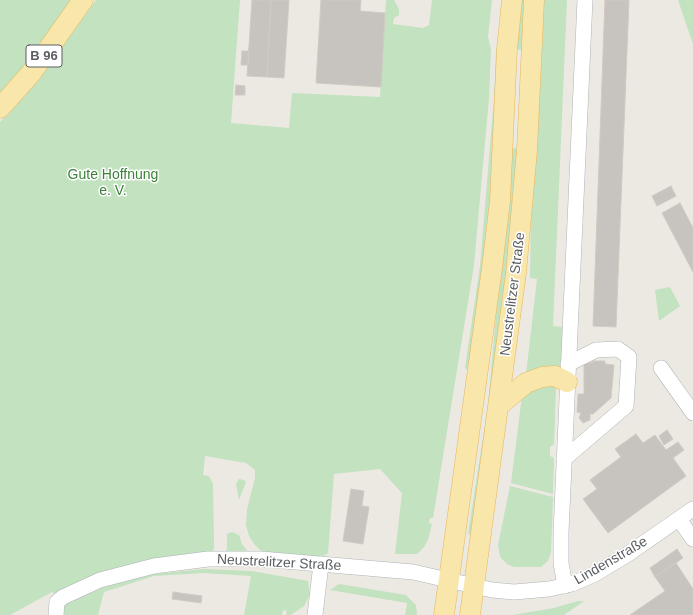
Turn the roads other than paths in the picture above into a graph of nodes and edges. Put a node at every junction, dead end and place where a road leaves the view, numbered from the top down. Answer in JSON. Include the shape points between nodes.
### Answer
{"nodes":[{"id":1,"x":83,"y":0,"type":"edge"},
{"id":2,"x":512,"y":0,"type":"edge"},
{"id":3,"x":534,"y":0,"type":"edge"},
{"id":4,"x":585,"y":0,"type":"edge"},
{"id":5,"x":0,"y":108,"type":"edge"},
{"id":6,"x":661,"y":368,"type":"dead end"},
{"id":7,"x":567,"y":373,"type":"junction"},
{"id":8,"x":498,"y":406,"type":"junction"},
{"id":9,"x":693,"y":413,"type":"edge"},
{"id":10,"x":564,"y":459,"type":"junction"},
{"id":11,"x":693,"y":509,"type":"edge"},
{"id":12,"x":679,"y":519,"type":"junction"},
{"id":13,"x":693,"y":539,"type":"edge"},
{"id":14,"x":321,"y":564,"type":"junction"},
{"id":15,"x":448,"y":580,"type":"junction"},
{"id":16,"x":473,"y":586,"type":"junction"},
{"id":17,"x":565,"y":586,"type":"junction"},
{"id":18,"x":312,"y":613,"type":"edge"},
{"id":19,"x":56,"y":615,"type":"edge"},
{"id":20,"x":444,"y":615,"type":"edge"},
{"id":21,"x":470,"y":615,"type":"edge"}],
"edges":[{"from":1,"to":5,"type":"main road","number":"B 96","via":[[32,72]]},
{"from":2,"to":15,"type":"main road","name":"Neustrelitzer Straße","via":[[498,216]]},
{"from":3,"to":8,"type":"main road","name":"Neustrelitzer Straße","via":[[524,203]]},
{"from":4,"to":7,"type":"street"},
{"from":6,"to":9,"type":"street"},
{"from":7,"to":8,"type":"main road","via":[[542,377],[526,383]]},
{"from":7,"to":10,"type":"street"},
{"from":7,"to":10,"type":"street","via":[[596,350],[618,349],[629,357],[626,406]]},
{"from":8,"to":16,"type":"main road","name":"Neustrelitzer Straße"},
{"from":10,"to":17,"type":"street","via":[[560,563]]},
{"from":11,"to":12,"type":"street","name":"Lindenstraße"},
{"from":12,"to":13,"type":"street"},
{"from":12,"to":17,"type":"street","name":"Lindenstraße","via":[[595,574]]},
{"from":14,"to":15,"type":"street","name":"Neustrelitzer Straße","via":[[413,572]]},
{"from":14,"to":18,"type":"street"},
{"from":14,"to":19,"type":"street","name":"Neustrelitzer Straße","via":[[230,558],[154,566],[100,580],[63,597],[57,602]]},
{"from":15,"to":16,"type":"street","name":"Neustrelitzer Straße"},
{"from":15,"to":20,"type":"main road","name":"Neustrelitzer Straße"},
{"from":16,"to":17,"type":"street","name":"Lindenstraße","via":[[514,592],[549,590]]},
{"from":16,"to":21,"type":"main road","name":"Neustrelitzer Straße"}]}
